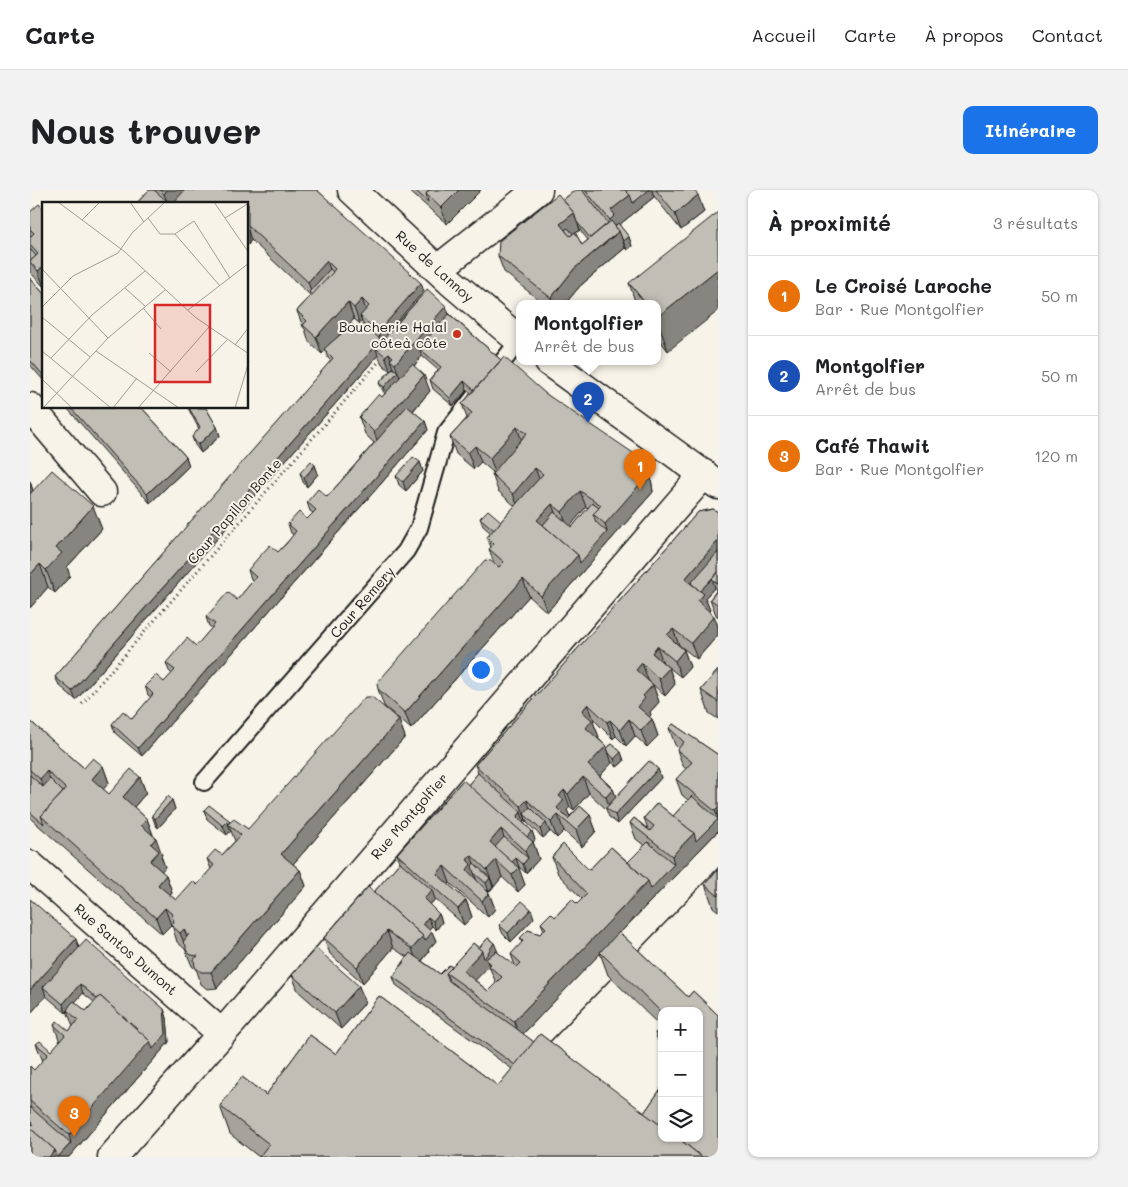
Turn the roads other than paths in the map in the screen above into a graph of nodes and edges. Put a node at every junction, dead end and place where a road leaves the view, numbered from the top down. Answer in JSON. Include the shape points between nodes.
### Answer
{"nodes":[{"id":1,"x":352,"y":190,"type":"edge"},
{"id":2,"x":538,"y":190,"type":"edge"},
{"id":3,"x":438,"y":269,"type":"junction"},
{"id":4,"x":516,"y":338,"type":"edge"},
{"id":5,"x":516,"y":345,"type":"edge"},
{"id":6,"x":500,"y":365,"type":"edge"},
{"id":7,"x":553,"y":365,"type":"edge"},
{"id":8,"x":475,"y":396,"type":"edge"},
{"id":9,"x":30,"y":407,"type":"edge"},
{"id":10,"x":711,"y":479,"type":"edge"},
{"id":11,"x":102,"y":492,"type":"dead end"},
{"id":12,"x":204,"y":782,"type":"dead end"},
{"id":13,"x":718,"y":847,"type":"edge"},
{"id":14,"x":30,"y":865,"type":"edge"},
{"id":15,"x":221,"y":1033,"type":"junction"},
{"id":16,"x":536,"y":1035,"type":"edge"},
{"id":17,"x":112,"y":1157,"type":"edge"}],
"edges":[{"from":1,"to":3,"type":"street","name":"Rue de Lannoy"},
{"from":2,"to":3,"type":"street"},
{"from":3,"to":4,"type":"street","name":"Rue de Lannoy"},
{"from":5,"to":6,"type":"lane"},
{"from":7,"to":10,"type":"street"},
{"from":8,"to":12,"type":"lane","name":"Cour Remery","via":[[446,433],[420,528],[406,551]]},
{"from":9,"to":11,"type":"street"},
{"from":10,"to":15,"type":"street","name":"Rue Montgolfier"},
{"from":13,"to":16,"type":"street"},
{"from":14,"to":15,"type":"street","name":"Rue Santos Dumont"},
{"from":15,"to":17,"type":"street","name":"Rue Montgolfier"}]}
